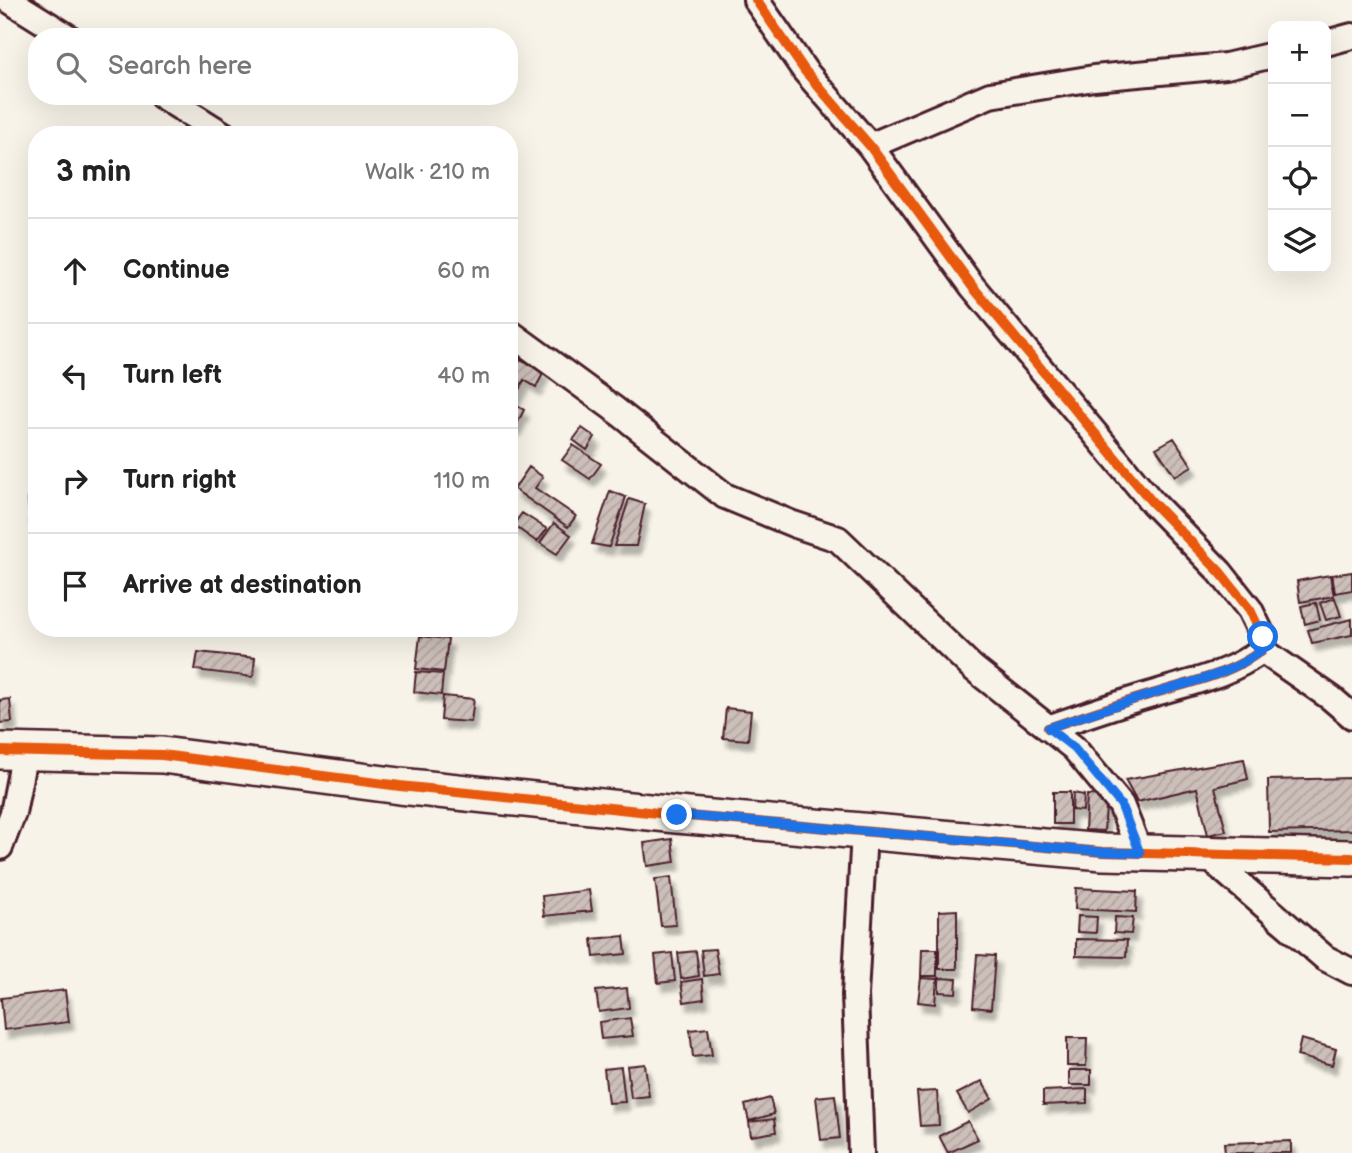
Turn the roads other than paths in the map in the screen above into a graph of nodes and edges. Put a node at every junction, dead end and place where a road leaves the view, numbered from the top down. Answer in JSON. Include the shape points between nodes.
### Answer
{"nodes":[{"id":1,"x":9,"y":0,"type":"edge"},
{"id":2,"x":756,"y":0,"type":"edge"},
{"id":3,"x":54,"y":28,"type":"edge"},
{"id":4,"x":1352,"y":36,"type":"edge"},
{"id":5,"x":1331,"y":42,"type":"edge"},
{"id":6,"x":1268,"y":56,"type":"edge"},
{"id":7,"x":176,"y":105,"type":"edge"},
{"id":8,"x":210,"y":126,"type":"edge"},
{"id":9,"x":870,"y":146,"type":"junction"},
{"id":10,"x":518,"y":339,"type":"edge"},
{"id":11,"x":1262,"y":650,"type":"junction"},
{"id":12,"x":1352,"y":716,"type":"edge"},
{"id":13,"x":1048,"y":728,"type":"junction"},
{"id":14,"x":12,"y":751,"type":"edge"},
{"id":15,"x":864,"y":832,"type":"junction"},
{"id":16,"x":0,"y":847,"type":"edge"},
{"id":17,"x":1140,"y":853,"type":"junction"},
{"id":18,"x":1206,"y":855,"type":"junction"},
{"id":19,"x":1352,"y":858,"type":"edge"},
{"id":20,"x":1352,"y":972,"type":"edge"},
{"id":21,"x":862,"y":1153,"type":"edge"}],
"edges":[{"from":1,"to":3,"type":"street"},
{"from":2,"to":9,"type":"street","via":[[805,71]]},
{"from":4,"to":5,"type":"street"},
{"from":6,"to":9,"type":"street","via":[[1226,66],[1094,78],[990,95]]},
{"from":7,"to":8,"type":"street"},
{"from":9,"to":11,"type":"street","via":[[972,286],[1152,502],[1250,610],[1263,637]]},
{"from":10,"to":13,"type":"street","via":[[725,496],[838,539],[973,668]]},
{"from":11,"to":12,"type":"street"},
{"from":11,"to":13,"type":"street","via":[[1213,676]]},
{"from":13,"to":17,"type":"street","via":[[1074,748],[1121,805]]},
{"from":14,"to":15,"type":"street","via":[[162,754],[414,787]]},
{"from":14,"to":16,"type":"street","via":[[13,813]]},
{"from":15,"to":17,"type":"street"},
{"from":15,"to":21,"type":"street","via":[[855,995]]},
{"from":17,"to":18,"type":"street"},
{"from":18,"to":19,"type":"street"},
{"from":18,"to":20,"type":"street","via":[[1325,958]]}]}
